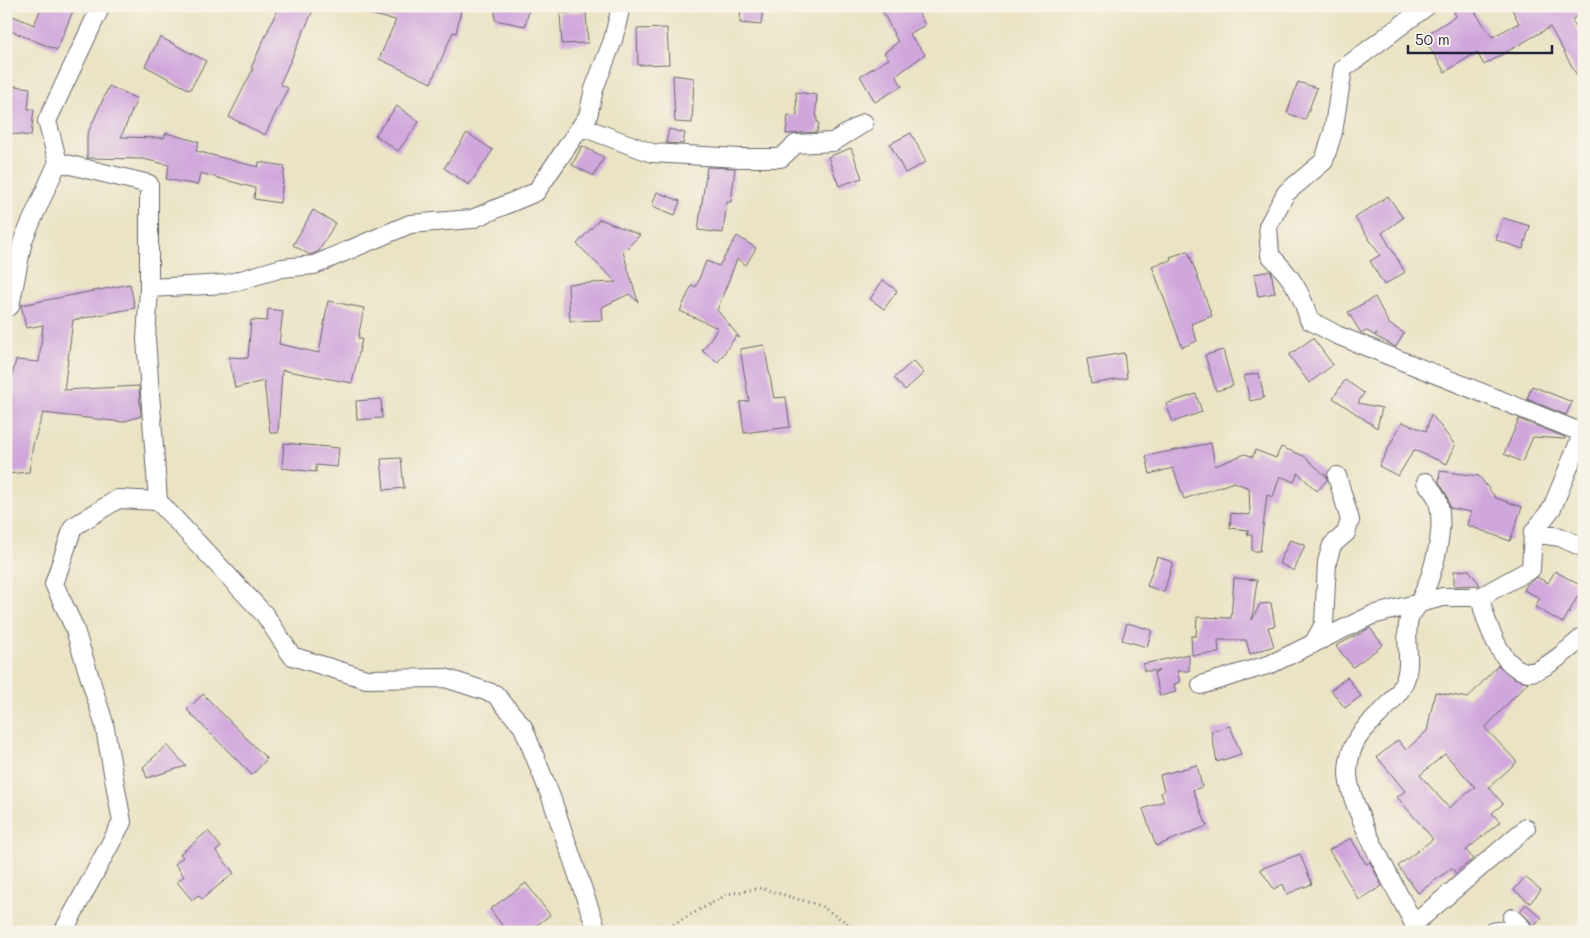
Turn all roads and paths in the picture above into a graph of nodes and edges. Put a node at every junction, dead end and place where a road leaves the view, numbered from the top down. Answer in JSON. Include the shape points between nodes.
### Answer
{"nodes":[{"id":1,"x":101,"y":6,"type":"edge"},
{"id":2,"x":621,"y":6,"type":"edge"},
{"id":3,"x":1427,"y":6,"type":"edge"},
{"id":4,"x":864,"y":123,"type":"dead end"},
{"id":5,"x":582,"y":127,"type":"junction"},
{"id":6,"x":58,"y":162,"type":"junction"},
{"id":7,"x":150,"y":288,"type":"junction"},
{"id":8,"x":10,"y":306,"type":"dead end"},
{"id":9,"x":1583,"y":432,"type":"edge"},
{"id":10,"x":1338,"y":476,"type":"dead end"},
{"id":11,"x":1426,"y":482,"type":"dead end"},
{"id":12,"x":158,"y":501,"type":"junction"},
{"id":13,"x":1533,"y":533,"type":"junction"},
{"id":14,"x":1584,"y":548,"type":"edge"},
{"id":15,"x":1480,"y":597,"type":"junction"},
{"id":16,"x":1419,"y":603,"type":"junction"},
{"id":17,"x":1584,"y":636,"type":"edge"},
{"id":18,"x":1313,"y":644,"type":"junction"},
{"id":19,"x":1201,"y":685,"type":"dead end"},
{"id":20,"x":1526,"y":828,"type":"dead end"},
{"id":21,"x":1512,"y":918,"type":"dead end"},
{"id":22,"x":1415,"y":928,"type":"edge"},
{"id":23,"x":597,"y":929,"type":"edge"},
{"id":24,"x":63,"y":932,"type":"edge"},
{"id":25,"x":660,"y":932,"type":"edge"},
{"id":26,"x":861,"y":932,"type":"edge"},
{"id":27,"x":1492,"y":932,"type":"edge"}],
"edges":[{"from":1,"to":6,"type":"street","via":[[47,121]]},
{"from":2,"to":5,"type":"street","via":[[613,40]]},
{"from":3,"to":9,"type":"street","via":[[1343,69],[1333,132],[1324,161],[1286,193],[1268,226],[1270,255],[1292,278],[1309,320],[1337,335]]},
{"from":4,"to":5,"type":"street","via":[[833,142],[796,144],[781,158],[652,153]]},
{"from":5,"to":7,"type":"street","via":[[536,192],[472,219],[410,224],[314,265],[282,268],[227,284]]},
{"from":6,"to":7,"type":"street","via":[[149,184]]},
{"from":6,"to":8,"type":"street","via":[[23,240]]},
{"from":7,"to":12,"type":"street","via":[[146,339]]},
{"from":9,"to":13,"type":"street","via":[[1552,508]]},
{"from":10,"to":18,"type":"street","via":[[1350,520],[1346,533],[1332,545],[1327,562],[1324,624]]},
{"from":11,"to":16,"type":"street","via":[[1437,499],[1442,525]]},
{"from":12,"to":23,"type":"street","via":[[265,615],[292,656],[366,679],[445,678],[495,694],[523,727]]},
{"from":12,"to":24,"type":"street","via":[[118,499],[73,527],[54,584],[74,627],[104,723],[122,822]]},
{"from":13,"to":14,"type":"street","via":[[1560,537]]},
{"from":13,"to":15,"type":"street","via":[[1531,568]]},
{"from":15,"to":16,"type":"street","via":[[1443,597]]},
{"from":15,"to":17,"type":"street","via":[[1495,643],[1512,664],[1529,672],[1539,670]]},
{"from":16,"to":18,"type":"street","via":[[1372,615]]},
{"from":16,"to":22,"type":"street","via":[[1409,618],[1407,676],[1386,707],[1364,728],[1354,746],[1348,775],[1351,793]]},
{"from":18,"to":19,"type":"street","via":[[1272,664]]},
{"from":20,"to":22,"type":"street"},
{"from":21,"to":27,"type":"street","via":[[1522,928]]},
{"from":25,"to":26,"type":"path","via":[[728,894],[761,888],[821,906]]}]}
